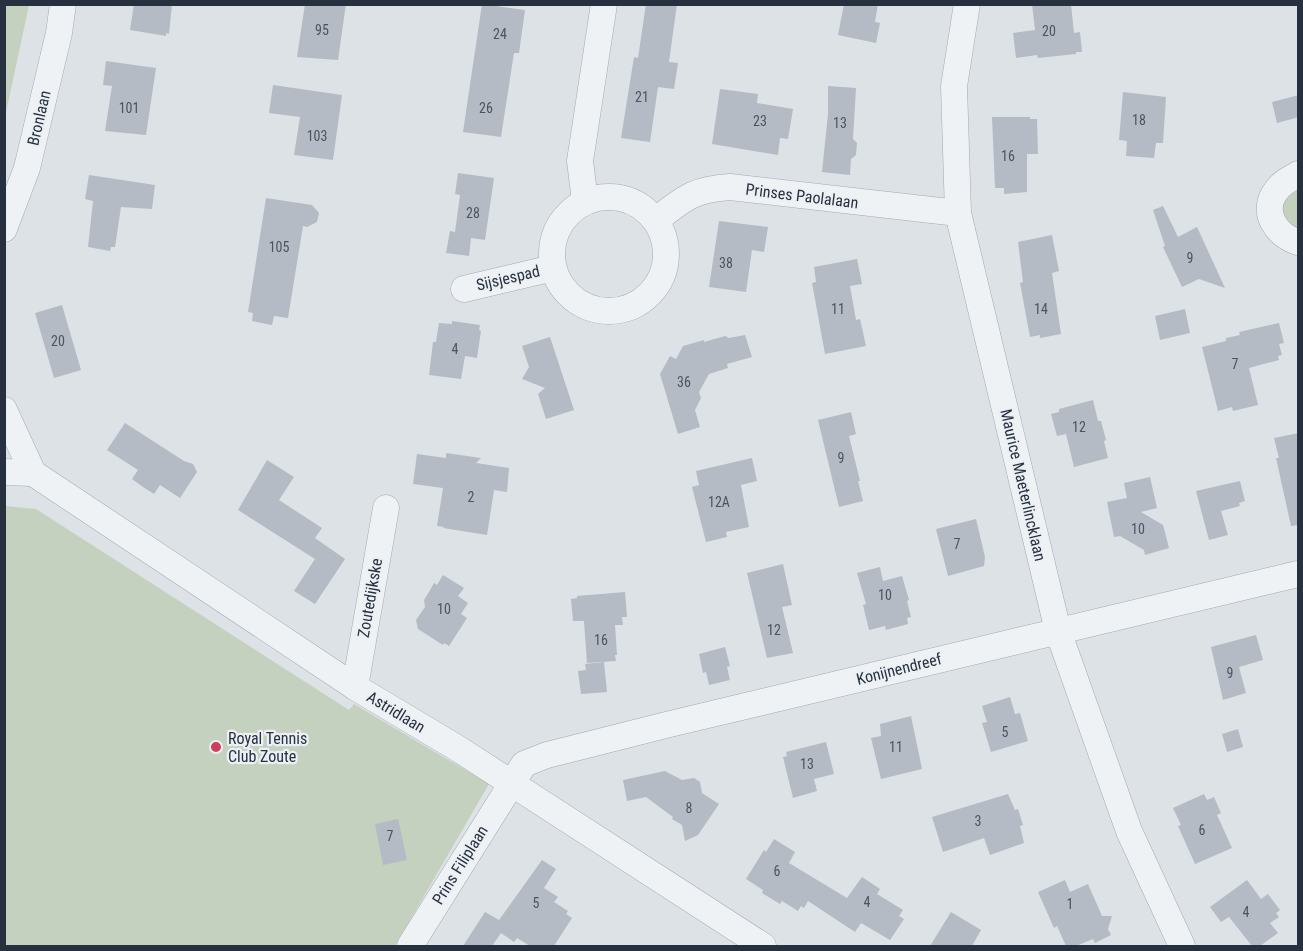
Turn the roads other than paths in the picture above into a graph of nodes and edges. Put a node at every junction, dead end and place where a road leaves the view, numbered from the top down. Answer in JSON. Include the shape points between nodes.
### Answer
{"nodes":[{"id":1,"x":63,"y":4,"type":"edge"},
{"id":2,"x":604,"y":4,"type":"edge"},
{"id":3,"x":967,"y":4,"type":"edge"},
{"id":4,"x":1299,"y":174,"type":"edge"},
{"id":5,"x":585,"y":201,"type":"junction"},
{"id":6,"x":958,"y":213,"type":"junction"},
{"id":7,"x":656,"y":220,"type":"junction"},
{"id":8,"x":4,"y":229,"type":"edge"},
{"id":9,"x":1299,"y":242,"type":"edge"},
{"id":10,"x":553,"y":268,"type":"junction"},
{"id":11,"x":464,"y":289,"type":"dead end"},
{"id":12,"x":4,"y":410,"type":"edge"},
{"id":13,"x":4,"y":472,"type":"edge"},
{"id":14,"x":33,"y":473,"type":"junction"},
{"id":15,"x":386,"y":508,"type":"dead end"},
{"id":16,"x":1299,"y":574,"type":"edge"},
{"id":17,"x":1058,"y":631,"type":"junction"},
{"id":18,"x":355,"y":687,"type":"junction"},
{"id":19,"x":510,"y":783,"type":"junction"},
{"id":20,"x":410,"y":946,"type":"edge"},
{"id":21,"x":763,"y":946,"type":"edge"},
{"id":22,"x":1182,"y":946,"type":"edge"}],
"edges":[{"from":1,"to":8,"type":"street","name":"Bronlaan","via":[[27,168]]},
{"from":2,"to":5,"type":"street","via":[[580,161]]},
{"from":3,"to":6,"type":"street","name":"Maurice Maeterlincklaan","via":[[954,86]]},
{"from":4,"to":9,"type":"street","via":[[1281,184],[1270,204],[1276,229]]},
{"from":5,"to":7,"type":"street","via":[[604,196],[624,198],[641,206]]},
{"from":5,"to":10,"type":"street","via":[[557,229],[552,248]]},
{"from":6,"to":7,"type":"street","name":"Prinses Paolalaan","via":[[730,187],[705,189],[686,197]]},
{"from":6,"to":17,"type":"street","name":"Maurice Maeterlincklaan"},
{"from":7,"to":10,"type":"street","via":[[667,255],[664,273],[655,290],[625,310],[606,312],[572,299]]},
{"from":10,"to":11,"type":"street","name":"Sijsjespad"},
{"from":12,"to":14,"type":"street"},
{"from":13,"to":14,"type":"street"},
{"from":14,"to":18,"type":"street","name":"Astridlaan"},
{"from":15,"to":18,"type":"street","name":"Zoutedijkske"},
{"from":16,"to":17,"type":"street","name":"Konijnendreef"},
{"from":17,"to":19,"type":"street","name":"Konijnendreef","via":[[547,755],[524,764]]},
{"from":17,"to":22,"type":"street","name":"Maurice Maeterlincklaan","via":[[1129,831]]},
{"from":18,"to":19,"type":"street","name":"Astridlaan"},
{"from":19,"to":20,"type":"street","name":"Prins Filiplaan"},
{"from":19,"to":21,"type":"street","name":"Astridlaan"}]}
